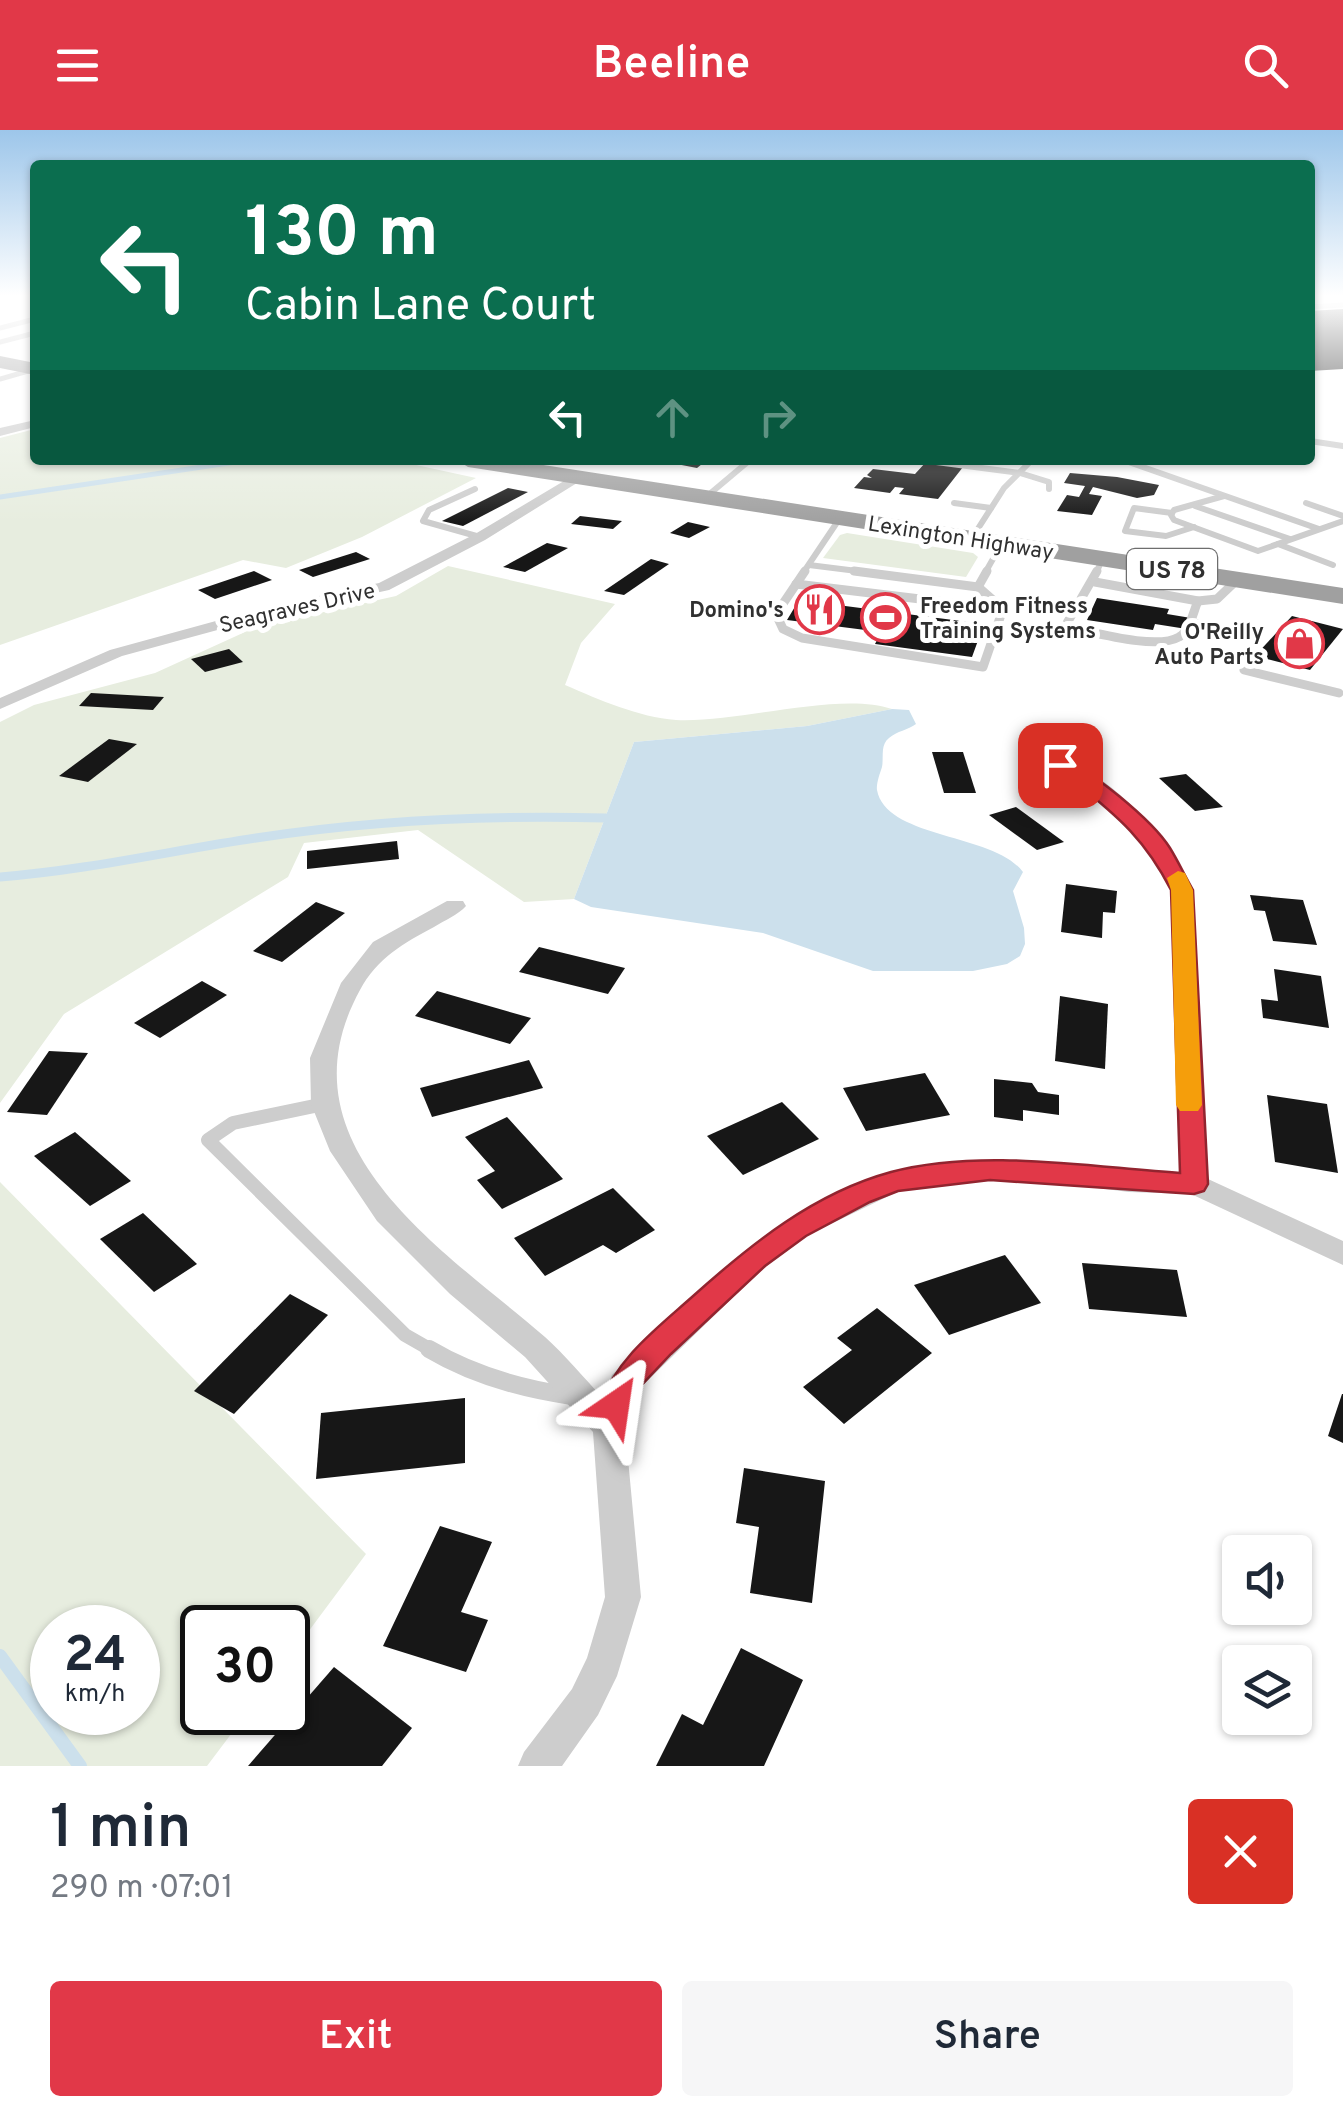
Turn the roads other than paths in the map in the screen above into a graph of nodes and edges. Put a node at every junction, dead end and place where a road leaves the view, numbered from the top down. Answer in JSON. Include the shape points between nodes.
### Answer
{"nodes":[{"id":1,"x":27,"y":371,"type":"edge"},
{"id":2,"x":0,"y":379,"type":"edge"},
{"id":3,"x":30,"y":424,"type":"edge"},
{"id":4,"x":0,"y":432,"type":"edge"},
{"id":5,"x":1315,"y":442,"type":"edge"},
{"id":6,"x":1343,"y":446,"type":"edge"},
{"id":7,"x":499,"y":465,"type":"edge"},
{"id":8,"x":744,"y":465,"type":"edge"},
{"id":9,"x":956,"y":465,"type":"edge"},
{"id":10,"x":1028,"y":465,"type":"edge"},
{"id":11,"x":1146,"y":465,"type":"edge"},
{"id":12,"x":1020,"y":474,"type":"junction"},
{"id":13,"x":580,"y":478,"type":"junction"},
{"id":14,"x":475,"y":489,"type":"dead end"},
{"id":15,"x":1049,"y":489,"type":"dead end"},
{"id":16,"x":1224,"y":496,"type":"junction"},
{"id":17,"x":706,"y":498,"type":"junction"},
{"id":18,"x":954,"y":503,"type":"dead end"},
{"id":19,"x":1306,"y":503,"type":"dead end"},
{"id":20,"x":1192,"y":505,"type":"junction"},
{"id":21,"x":991,"y":508,"type":"junction"},
{"id":22,"x":1172,"y":513,"type":"junction"},
{"id":23,"x":840,"y":518,"type":"junction"},
{"id":24,"x":1343,"y":519,"type":"edge"},
{"id":25,"x":1194,"y":527,"type":"junction"},
{"id":26,"x":1319,"y":529,"type":"junction"},
{"id":27,"x":480,"y":538,"type":"junction"},
{"id":28,"x":972,"y":538,"type":"junction"},
{"id":29,"x":1290,"y":539,"type":"junction"},
{"id":30,"x":1002,"y":543,"type":"junction"},
{"id":31,"x":1278,"y":544,"type":"junction"},
{"id":32,"x":808,"y":565,"type":"junction"},
{"id":33,"x":1333,"y":565,"type":"dead end"},
{"id":34,"x":1099,"y":570,"type":"junction"},
{"id":35,"x":1238,"y":580,"type":"junction"},
{"id":36,"x":796,"y":584,"type":"junction"},
{"id":37,"x":978,"y":587,"type":"junction"},
{"id":38,"x":1343,"y":596,"type":"edge"},
{"id":39,"x":1198,"y":601,"type":"junction"},
{"id":40,"x":1003,"y":609,"type":"junction"},
{"id":41,"x":1244,"y":670,"type":"dead end"},
{"id":42,"x":1341,"y":690,"type":"edge"},
{"id":43,"x":0,"y":704,"type":"edge"},
{"id":44,"x":1328,"y":706,"type":"dead end"},
{"id":45,"x":1060,"y":765,"type":"dead end"},
{"id":46,"x":455,"y":906,"type":"dead end"},
{"id":47,"x":324,"y":1104,"type":"junction"},
{"id":48,"x":1194,"y":1184,"type":"junction"},
{"id":49,"x":1343,"y":1254,"type":"edge"},
{"id":50,"x":582,"y":1397,"type":"junction"},
{"id":51,"x":609,"y":1427,"type":"junction"},
{"id":52,"x":538,"y":1766,"type":"edge"}],
"edges":[{"from":1,"to":2,"type":"lane"},
{"from":3,"to":4,"type":"street"},
{"from":5,"to":6,"type":"lane"},
{"from":7,"to":13,"type":"highway","number":"US 78"},
{"from":8,"to":17,"type":"lane"},
{"from":9,"to":12,"type":"lane"},
{"from":10,"to":12,"type":"lane"},
{"from":11,"to":16,"type":"lane"},
{"from":12,"to":15,"type":"lane","via":[[1044,479]]},
{"from":12,"to":21,"type":"lane"},
{"from":13,"to":17,"type":"highway","name":"Lexington Highway","number":"US 78"},
{"from":13,"to":27,"type":"street","name":"Seagraves Drive"},
{"from":14,"to":27,"type":"lane","via":[[429,510],[422,520]]},
{"from":16,"to":20,"type":"lane"},
{"from":16,"to":26,"type":"lane"},
{"from":17,"to":23,"type":"highway","name":"Lexington Highway","number":"US 78"},
{"from":18,"to":21,"type":"lane"},
{"from":19,"to":24,"type":"lane"},
{"from":20,"to":22,"type":"lane"},
{"from":20,"to":29,"type":"lane"},
{"from":21,"to":28,"type":"lane"},
{"from":22,"to":25,"type":"lane"},
{"from":22,"to":25,"type":"lane","via":[[1134,508],[1125,530],[1166,536]]},
{"from":23,"to":28,"type":"highway","name":"Lexington Highway","number":"US 78"},
{"from":23,"to":32,"type":"lane"},
{"from":24,"to":26,"type":"lane"},
{"from":25,"to":31,"type":"lane","via":[[1258,550]]},
{"from":26,"to":29,"type":"lane"},
{"from":27,"to":43,"type":"street","name":"Seagraves Drive","via":[[384,586],[116,653]]},
{"from":28,"to":30,"type":"highway","name":"Lexington Highway","number":"US 78"},
{"from":29,"to":31,"type":"lane"},
{"from":30,"to":34,"type":"highway","name":"Lexington Highway","number":"US 78"},
{"from":30,"to":37,"type":"lane"},
{"from":31,"to":33,"type":"lane"},
{"from":32,"to":36,"type":"lane"},
{"from":32,"to":37,"type":"lane"},
{"from":34,"to":35,"type":"highway","name":"Lexington Highway","number":"US 78"},
{"from":34,"to":39,"type":"lane"},
{"from":34,"to":39,"type":"lane","via":[[1073,606],[1067,622],[1072,628],[1176,638]]},
{"from":35,"to":38,"type":"highway","name":"Lexington Highway","number":"US 78"},
{"from":35,"to":39,"type":"lane","via":[[1217,599]]},
{"from":36,"to":40,"type":"lane"},
{"from":36,"to":40,"type":"lane","via":[[776,614],[783,629],[802,638],[983,667]]},
{"from":37,"to":40,"type":"lane"},
{"from":41,"to":42,"type":"lane"},
{"from":42,"to":44,"type":"lane"},
{"from":45,"to":48,"type":"street","via":[[1150,838],[1182,890]]},
{"from":46,"to":47,"type":"street","via":[[381,947],[349,988],[322,1058]]},
{"from":47,"to":50,"type":"street","via":[[343,1151],[387,1214]]},
{"from":47,"to":50,"type":"lane","via":[[232,1123],[208,1140],[406,1335],[446,1359],[532,1390]]},
{"from":48,"to":49,"type":"street"},
{"from":48,"to":51,"type":"street","via":[[990,1170],[896,1181],[860,1195],[754,1258],[660,1344],[623,1384]]},
{"from":50,"to":51,"type":"street"},
{"from":51,"to":52,"type":"street","via":[[623,1597],[585,1702]]}]}
